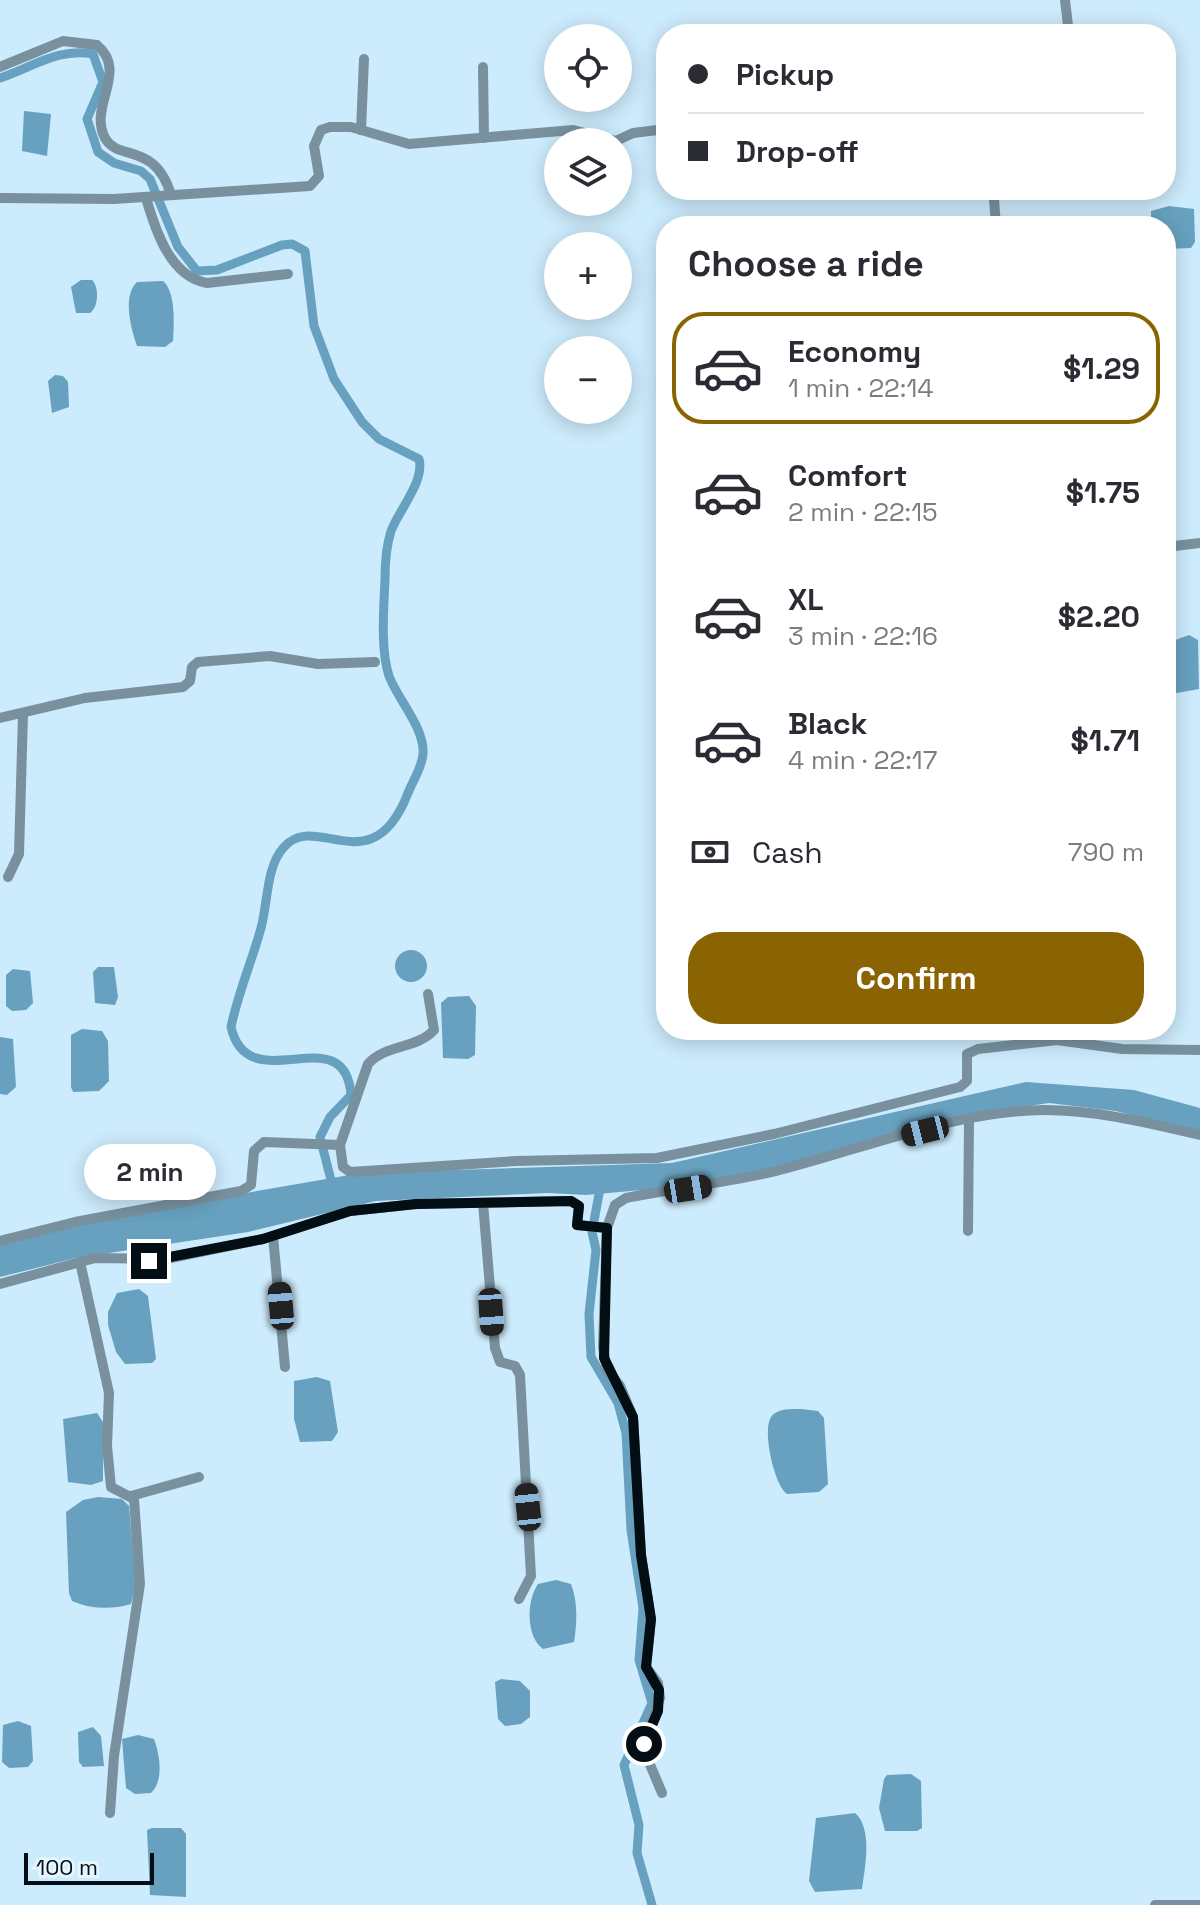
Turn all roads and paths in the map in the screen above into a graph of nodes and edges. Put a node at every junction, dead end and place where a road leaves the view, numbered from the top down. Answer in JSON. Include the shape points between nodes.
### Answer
{"nodes":[{"id":1,"x":1065,"y":0,"type":"edge"},
{"id":2,"x":1068,"y":24,"type":"edge"},
{"id":3,"x":364,"y":59,"type":"dead end"},
{"id":4,"x":0,"y":67,"type":"edge"},
{"id":5,"x":483,"y":67,"type":"dead end"},
{"id":6,"x":361,"y":130,"type":"junction"},
{"id":7,"x":656,"y":130,"type":"edge"},
{"id":8,"x":484,"y":138,"type":"junction"},
{"id":9,"x":169,"y":195,"type":"junction"},
{"id":10,"x":0,"y":198,"type":"edge"},
{"id":11,"x":148,"y":198,"type":"junction"},
{"id":12,"x":288,"y":274,"type":"dead end"},
{"id":13,"x":1200,"y":543,"type":"edge"},
{"id":14,"x":1176,"y":546,"type":"edge"},
{"id":15,"x":375,"y":662,"type":"dead end"},
{"id":16,"x":23,"y":714,"type":"junction"},
{"id":17,"x":0,"y":718,"type":"edge"},
{"id":18,"x":8,"y":877,"type":"dead end"},
{"id":19,"x":428,"y":994,"type":"dead end"},
{"id":20,"x":1200,"y":1050,"type":"edge"},
{"id":21,"x":969,"y":1120,"type":"junction"},
{"id":22,"x":1200,"y":1135,"type":"edge"},
{"id":23,"x":337,"y":1145,"type":"junction"},
{"id":24,"x":483,"y":1203,"type":"junction"},
{"id":25,"x":604,"y":1227,"type":"junction"},
{"id":26,"x":968,"y":1231,"type":"dead end"},
{"id":27,"x":273,"y":1236,"type":"junction"},
{"id":28,"x":0,"y":1241,"type":"edge"},
{"id":29,"x":80,"y":1262,"type":"junction"},
{"id":30,"x":0,"y":1284,"type":"edge"},
{"id":31,"x":285,"y":1367,"type":"dead end"},
{"id":32,"x":199,"y":1477,"type":"dead end"},
{"id":33,"x":131,"y":1496,"type":"junction"},
{"id":34,"x":519,"y":1599,"type":"dead end"},
{"id":35,"x":662,"y":1793,"type":"dead end"},
{"id":36,"x":110,"y":1813,"type":"dead end"},
{"id":37,"x":1155,"y":1905,"type":"edge"},
{"id":38,"x":1200,"y":1905,"type":"edge"}],
"edges":[{"from":1,"to":2,"type":"street"},
{"from":3,"to":6,"type":"street"},
{"from":4,"to":9,"type":"street","via":[[63,41],[97,45],[108,59],[111,78],[99,115],[104,137],[156,164]]},
{"from":5,"to":8,"type":"street"},
{"from":6,"to":8,"type":"street","via":[[409,144]]},
{"from":6,"to":9,"type":"street","via":[[321,130],[314,146],[319,176],[310,186]]},
{"from":7,"to":8,"type":"street","via":[[616,141],[573,130]]},
{"from":9,"to":11,"type":"street"},
{"from":10,"to":11,"type":"street"},
{"from":11,"to":12,"type":"street","via":[[165,246],[195,281]]},
{"from":13,"to":14,"type":"street"},
{"from":15,"to":16,"type":"street","via":[[318,664],[270,656],[198,662],[183,687],[85,698]]},
{"from":16,"to":17,"type":"street"},
{"from":16,"to":18,"type":"street","via":[[19,854]]},
{"from":19,"to":23,"type":"street","via":[[434,1030],[427,1038],[377,1054],[368,1064]]},
{"from":20,"to":23,"type":"street","via":[[1122,1049],[1057,1040],[978,1049],[967,1054],[967,1081],[960,1087],[646,1160],[516,1161],[350,1172],[343,1167]]},
{"from":21,"to":22,"type":"street","via":[[1024,1111],[1073,1112],[1161,1123]]},
{"from":21,"to":25,"type":"street","via":[[764,1173],[626,1198],[615,1205]]},
{"from":21,"to":26,"type":"street"},
{"from":23,"to":28,"type":"street","via":[[260,1144],[254,1151],[251,1185],[241,1191]]},
{"from":24,"to":25,"type":"street","via":[[571,1201],[579,1206],[577,1225]]},
{"from":24,"to":27,"type":"street","via":[[350,1211]]},
{"from":24,"to":34,"type":"street","via":[[495,1348],[500,1362],[518,1369],[520,1384],[531,1576]]},
{"from":25,"to":35,"type":"street","via":[[603,1347],[607,1370],[633,1417],[641,1555],[651,1619],[646,1667],[659,1690],[658,1711],[643,1748]]},
{"from":27,"to":29,"type":"street","via":[[166,1259]]},
{"from":27,"to":31,"type":"street"},
{"from":29,"to":30,"type":"street"},
{"from":29,"to":33,"type":"street","via":[[109,1393],[111,1487]]},
{"from":32,"to":33,"type":"street"},
{"from":33,"to":36,"type":"street","via":[[140,1584]]},
{"from":37,"to":38,"type":"street"}]}
